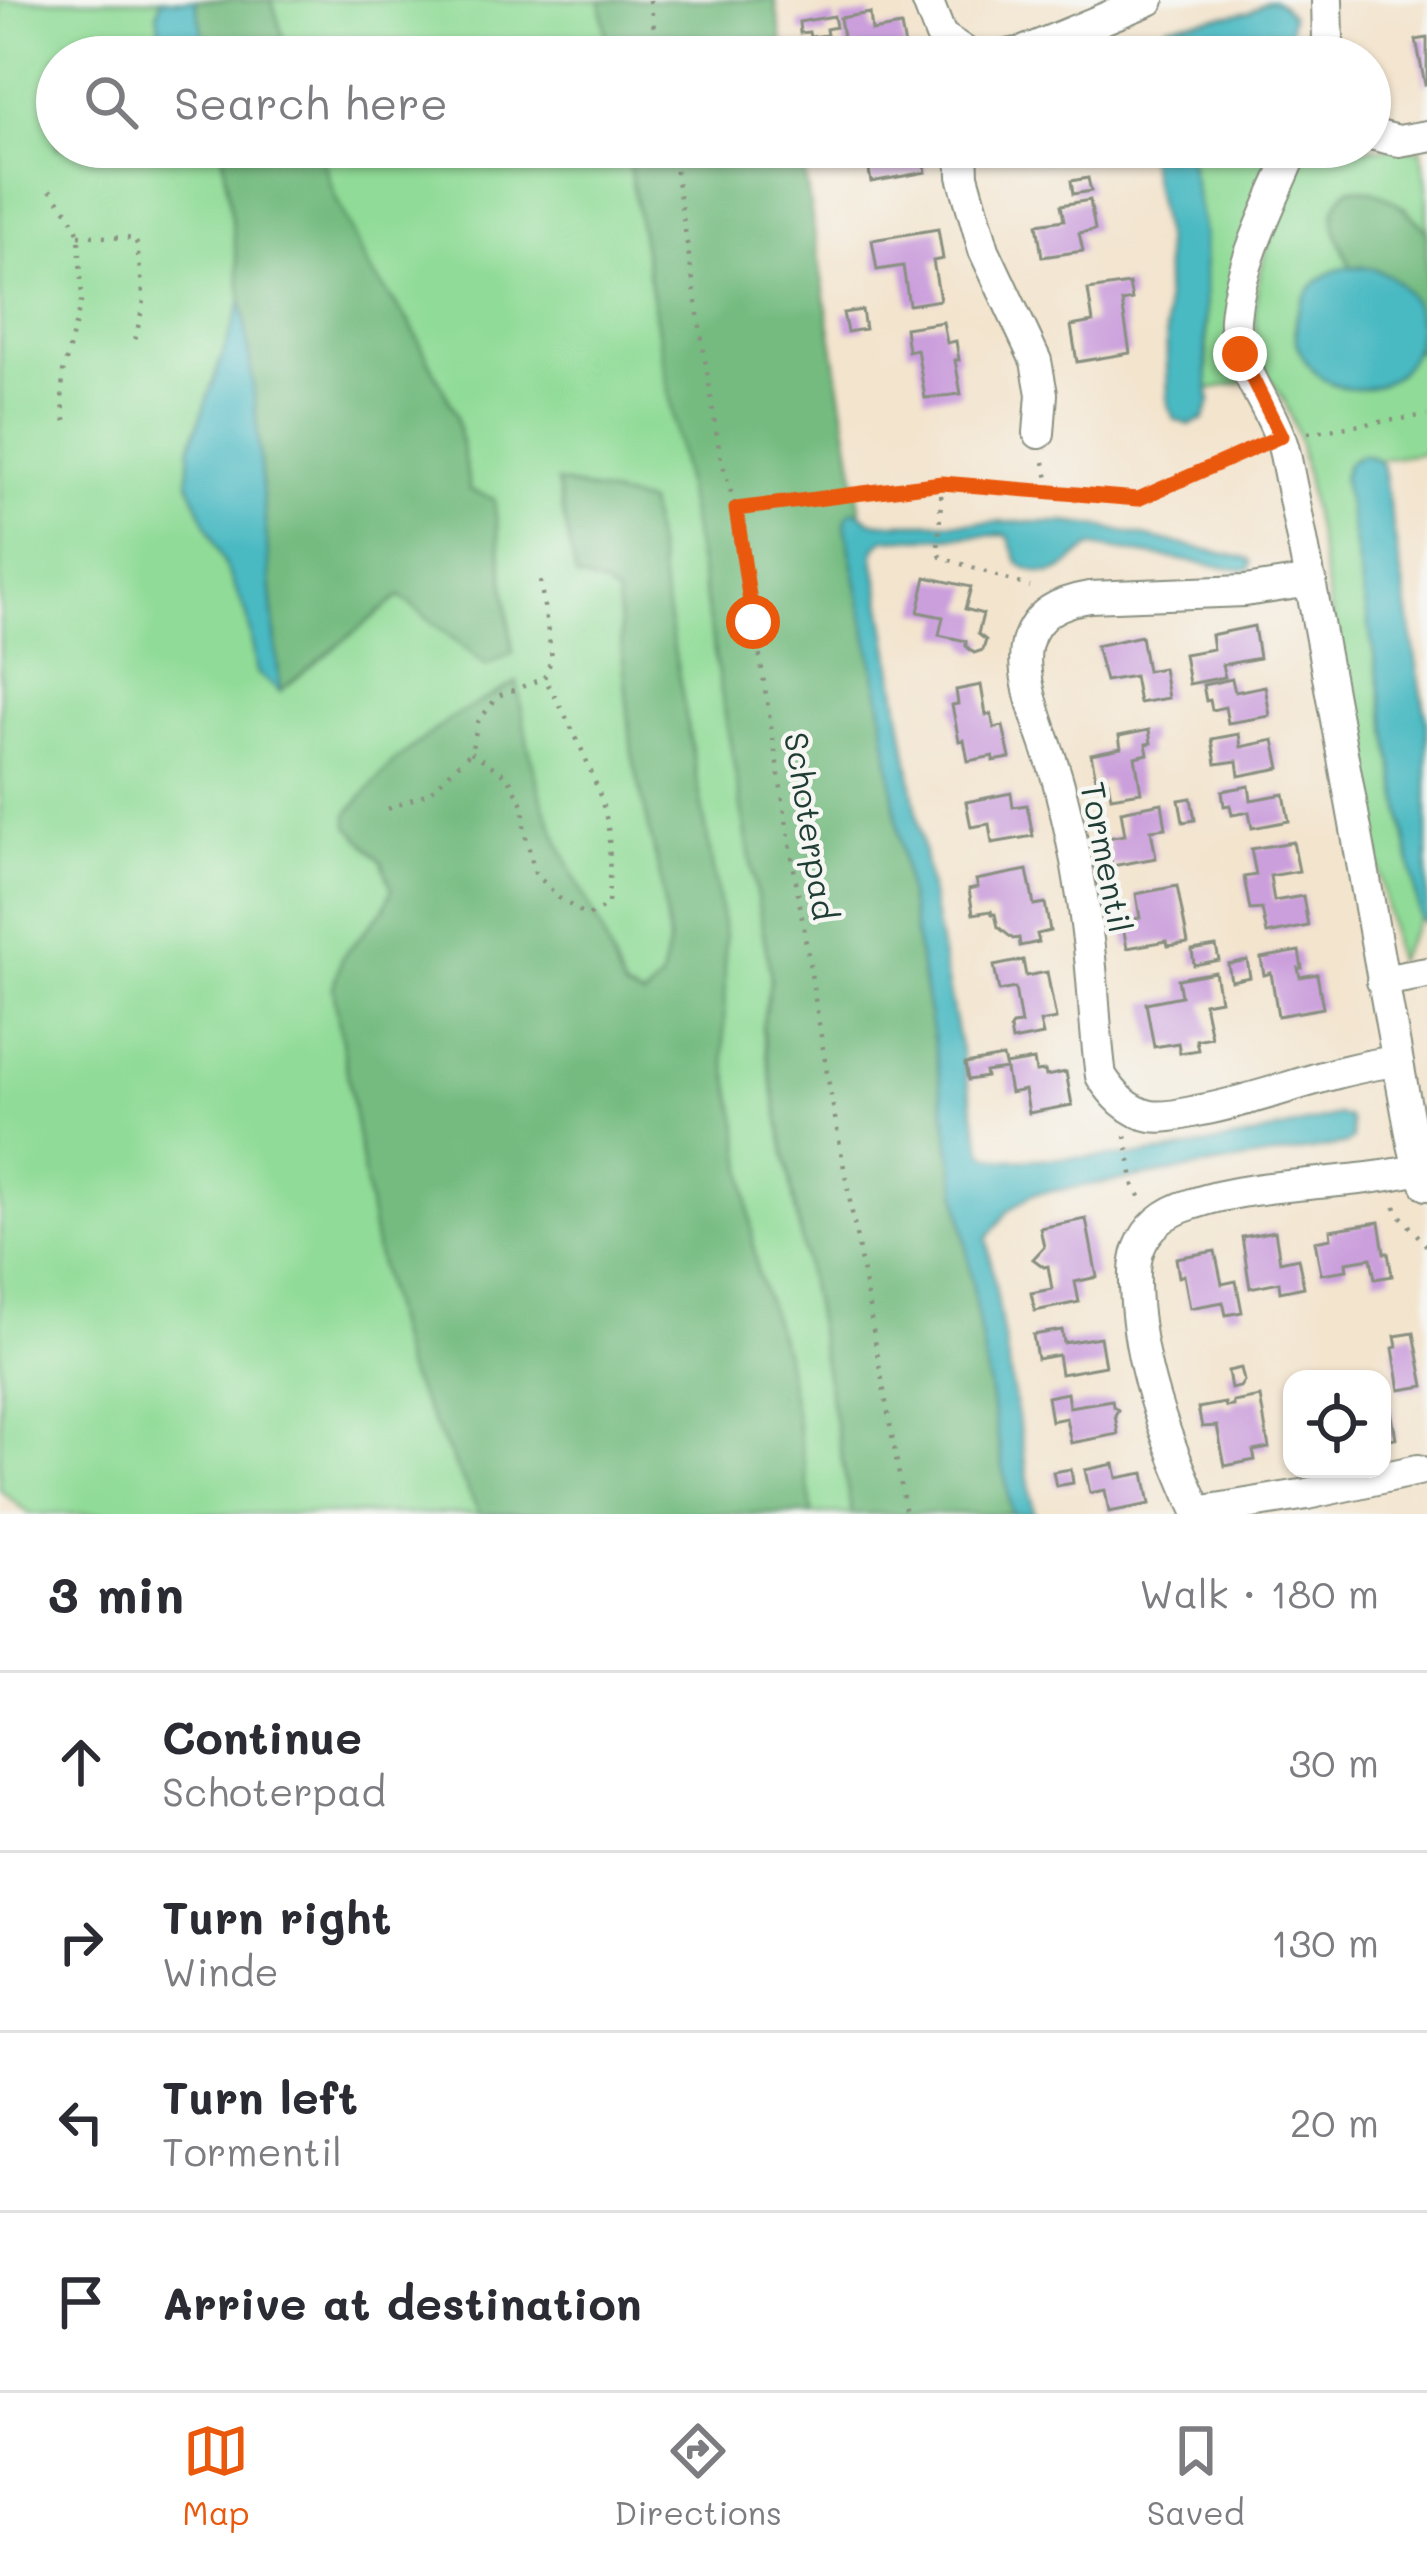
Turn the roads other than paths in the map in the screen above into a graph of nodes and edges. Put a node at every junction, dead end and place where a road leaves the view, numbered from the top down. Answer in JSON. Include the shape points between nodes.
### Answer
{"nodes":[{"id":1,"x":927,"y":0,"type":"edge"},
{"id":2,"x":1149,"y":0,"type":"edge"},
{"id":3,"x":1328,"y":0,"type":"edge"},
{"id":4,"x":940,"y":36,"type":"edge"},
{"id":5,"x":1062,"y":36,"type":"edge"},
{"id":6,"x":1328,"y":36,"type":"edge"},
{"id":7,"x":1427,"y":136,"type":"edge"},
{"id":8,"x":1391,"y":139,"type":"edge"},
{"id":9,"x":963,"y":168,"type":"edge"},
{"id":10,"x":1286,"y":168,"type":"edge"},
{"id":11,"x":1039,"y":433,"type":"dead end"},
{"id":12,"x":1311,"y":581,"type":"junction"},
{"id":13,"x":1427,"y":973,"type":"edge"},
{"id":14,"x":1382,"y":980,"type":"junction"},
{"id":15,"x":1397,"y":1060,"type":"junction"},
{"id":16,"x":1423,"y":1177,"type":"edge"},
{"id":17,"x":1418,"y":1470,"type":"dead end"},
{"id":18,"x":1309,"y":1504,"type":"edge"},
{"id":19,"x":1198,"y":1513,"type":"edge"}],
"edges":[{"from":1,"to":4,"type":"street"},
{"from":2,"to":5,"type":"street"},
{"from":3,"to":6,"type":"street"},
{"from":7,"to":8,"type":"street"},
{"from":9,"to":11,"type":"street","via":[[984,250],[1036,361]]},
{"from":10,"to":12,"type":"street","via":[[1247,265],[1235,321],[1240,354],[1281,436]]},
{"from":12,"to":14,"type":"street"},
{"from":12,"to":15,"type":"street","name":"Tormentil","via":[[1067,600],[1037,621],[1024,661],[1027,680],[1075,860],[1098,1058],[1113,1094],[1151,1116],[1179,1114]]},
{"from":13,"to":14,"type":"street"},
{"from":14,"to":15,"type":"street"},
{"from":15,"to":16,"type":"street"},
{"from":16,"to":19,"type":"street","via":[[1193,1203],[1157,1221],[1140,1246],[1135,1289],[1145,1364]]},
{"from":17,"to":18,"type":"street"},
{"from":18,"to":19,"type":"street"}]}
